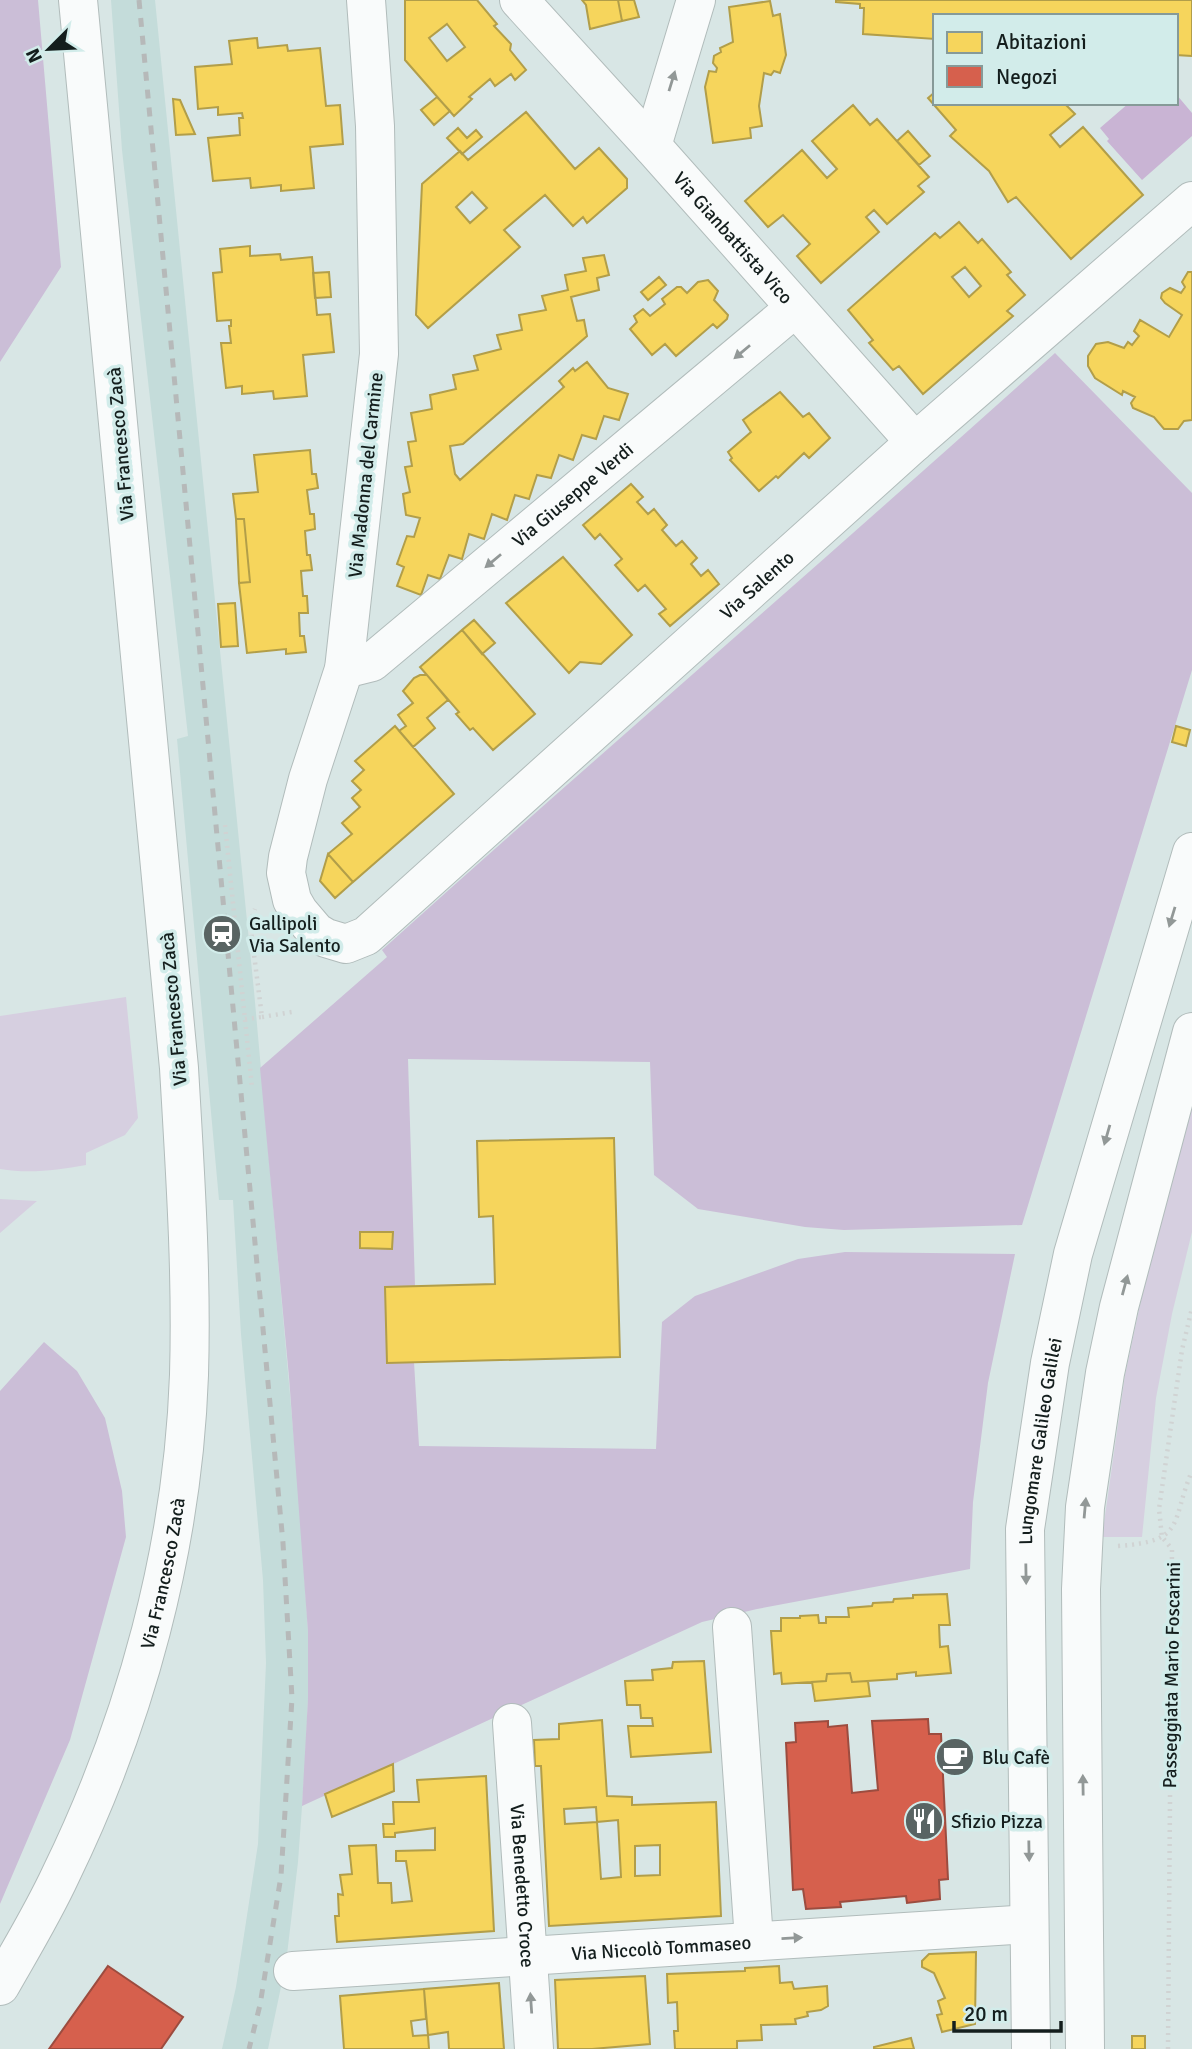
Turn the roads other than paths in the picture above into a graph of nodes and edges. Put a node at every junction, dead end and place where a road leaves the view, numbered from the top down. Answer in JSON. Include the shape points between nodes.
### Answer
{"nodes":[{"id":1,"x":78,"y":0,"type":"edge"},
{"id":2,"x":366,"y":0,"type":"edge"},
{"id":3,"x":519,"y":0,"type":"edge"},
{"id":4,"x":696,"y":0,"type":"edge"},
{"id":5,"x":652,"y":146,"type":"junction"},
{"id":6,"x":1192,"y":201,"type":"edge"},
{"id":7,"x":795,"y":308,"type":"junction"},
{"id":8,"x":915,"y":442,"type":"junction"},
{"id":9,"x":344,"y":669,"type":"junction"},
{"id":10,"x":1192,"y":852,"type":"edge"},
{"id":11,"x":316,"y":932,"type":"joint"},
{"id":12,"x":1192,"y":1032,"type":"edge"},
{"id":13,"x":732,"y":1627,"type":"dead end"},
{"id":14,"x":512,"y":1723,"type":"dead end"},
{"id":15,"x":1084,"y":1923,"type":"junction"},
{"id":16,"x":1029,"y":1924,"type":"junction"},
{"id":17,"x":754,"y":1940,"type":"junction"},
{"id":18,"x":528,"y":1956,"type":"junction"},
{"id":19,"x":293,"y":1971,"type":"dead end"},
{"id":20,"x":0,"y":1986,"type":"edge"},
{"id":21,"x":534,"y":2049,"type":"edge"},
{"id":22,"x":1031,"y":2049,"type":"edge"},
{"id":23,"x":1085,"y":2049,"type":"edge"}],
"edges":[{"from":1,"to":20,"type":"street","name":"Via Francesco Zacà","via":[[179,1069],[190,1242],[189,1378],[170,1545],[157,1609],[114,1752],[66,1864]]},
{"from":2,"to":9,"type":"street","name":"Via Madonna del Carmine","via":[[375,126],[379,354]]},
{"from":3,"to":5,"type":"street"},
{"from":5,"to":4,"type":"street","one_way":true},
{"from":5,"to":7,"type":"street","name":"Via Gianbattista Vico"},
{"from":6,"to":8,"type":"street","name":"Via Salento"},
{"from":7,"to":8,"type":"street","name":"Via Gianbattista Vico"},
{"from":7,"to":9,"type":"street","name":"Via Giuseppe Verdi","one_way":true,"via":[[372,662]]},
{"from":8,"to":11,"type":"street","name":"Via Salento","via":[[366,936],[346,943]]},
{"from":9,"to":11,"type":"street","name":"Via Madonna del Carmine","via":[[308,779],[286,873],[292,900]]},
{"from":10,"to":16,"type":"street","name":"Lungomare Galileo Galilei","one_way":true,"via":[[1073,1254],[1025,1529]]},
{"from":15,"to":12,"type":"street","one_way":true,"via":[[1085,1507],[1119,1307]]},
{"from":13,"to":17,"type":"street"},
{"from":14,"to":18,"type":"street","name":"Via Benedetto Croce"},
{"from":15,"to":16,"type":"street","name":"Via Niccolò Tommaseo"},
{"from":15,"to":23,"type":"street"},
{"from":17,"to":16,"type":"street","name":"Via Niccolò Tommaseo","one_way":true},
{"from":16,"to":22,"type":"street","name":"Lungomare Galileo Galilei"},
{"from":17,"to":18,"type":"street","name":"Via Niccolò Tommaseo"},
{"from":18,"to":19,"type":"street","name":"Via Niccolò Tommaseo"},
{"from":21,"to":18,"type":"street","name":"Via Benedetto Croce","one_way":true}]}
